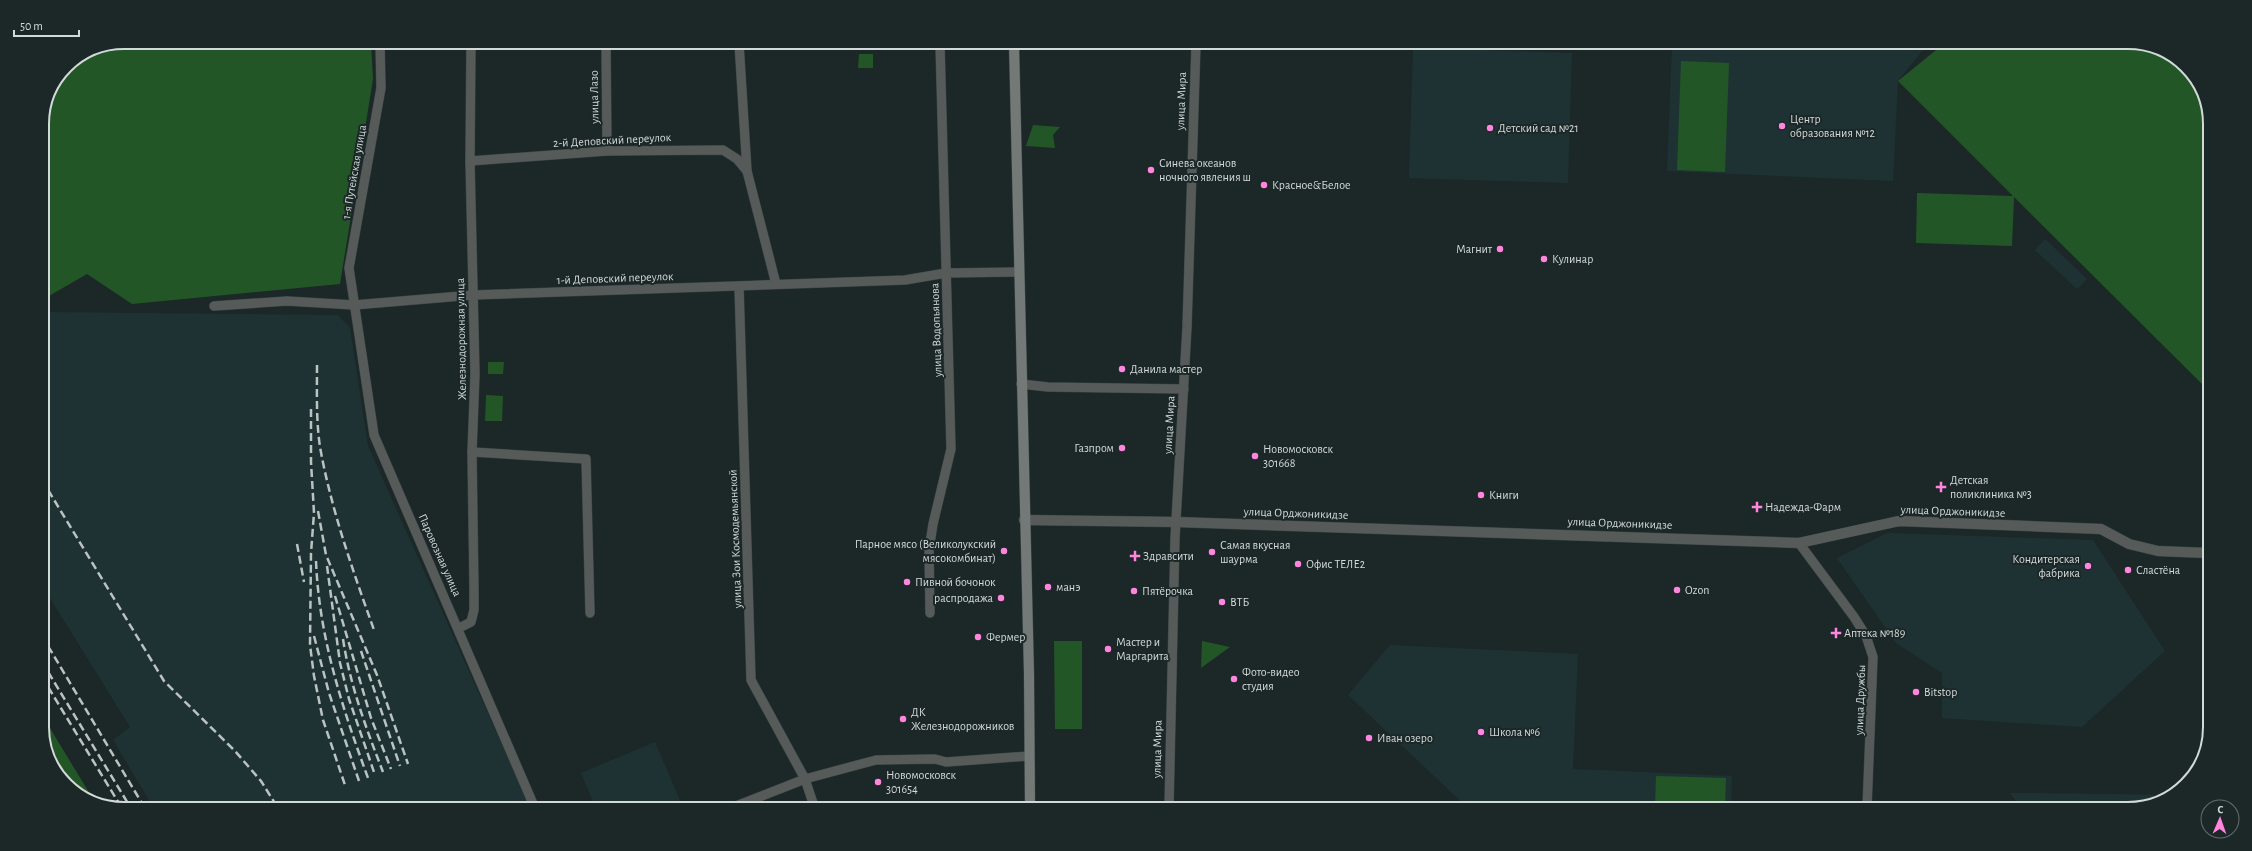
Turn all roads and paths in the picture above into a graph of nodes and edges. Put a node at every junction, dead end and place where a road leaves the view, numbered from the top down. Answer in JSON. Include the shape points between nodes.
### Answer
{"nodes":[{"id":1,"x":380,"y":49,"type":"edge"},
{"id":2,"x":471,"y":49,"type":"edge"},
{"id":3,"x":606,"y":49,"type":"edge"},
{"id":4,"x":739,"y":49,"type":"edge"},
{"id":5,"x":940,"y":49,"type":"edge"},
{"id":6,"x":1014,"y":49,"type":"edge"},
{"id":7,"x":1196,"y":49,"type":"edge"},
{"id":8,"x":607,"y":151,"type":"junction"},
{"id":9,"x":470,"y":161,"type":"junction"},
{"id":10,"x":747,"y":171,"type":"junction"},
{"id":11,"x":1018,"y":272,"type":"junction"},
{"id":12,"x":946,"y":274,"type":"junction"},
{"id":13,"x":776,"y":284,"type":"junction"},
{"id":14,"x":739,"y":286,"type":"junction"},
{"id":15,"x":473,"y":295,"type":"junction"},
{"id":16,"x":354,"y":305,"type":"junction"},
{"id":17,"x":214,"y":306,"type":"dead end"},
{"id":18,"x":1021,"y":384,"type":"junction"},
{"id":19,"x":1184,"y":389,"type":"junction"},
{"id":20,"x":472,"y":452,"type":"junction"},
{"id":21,"x":1024,"y":520,"type":"junction"},
{"id":22,"x":1177,"y":522,"type":"junction"},
{"id":23,"x":1799,"y":543,"type":"junction"},
{"id":24,"x":2203,"y":553,"type":"edge"},
{"id":25,"x":590,"y":613,"type":"dead end"},
{"id":26,"x":930,"y":613,"type":"dead end"},
{"id":27,"x":459,"y":628,"type":"junction"},
{"id":28,"x":1029,"y":756,"type":"junction"},
{"id":29,"x":805,"y":779,"type":"junction"},
{"id":30,"x":532,"y":802,"type":"edge"},
{"id":31,"x":746,"y":802,"type":"edge"},
{"id":32,"x":813,"y":802,"type":"edge"},
{"id":33,"x":1030,"y":802,"type":"edge"},
{"id":34,"x":1168,"y":802,"type":"edge"},
{"id":35,"x":1867,"y":802,"type":"edge"}],
"edges":[{"from":1,"to":16,"type":"street","name":"1-я Путейская улица","via":[[381,88],[349,268]]},
{"from":2,"to":9,"type":"street","name":"Железнодорожная улица"},
{"from":3,"to":8,"type":"street","name":"улица Лазо"},
{"from":4,"to":10,"type":"street"},
{"from":5,"to":12,"type":"street","name":"улица Водопьянова"},
{"from":6,"to":11,"type":"main road"},
{"from":7,"to":19,"type":"street","name":"улица Мира"},
{"from":8,"to":9,"type":"street","name":"2-й Деповский переулок"},
{"from":8,"to":10,"type":"street","name":"2-й Деповский переулок","via":[[723,150],[737,158]]},
{"from":9,"to":15,"type":"street","name":"Железнодорожная улица"},
{"from":10,"to":13,"type":"street"},
{"from":11,"to":12,"type":"street","name":"1-й Деповский переулок"},
{"from":11,"to":18,"type":"main road"},
{"from":12,"to":13,"type":"street","name":"1-й Деповский переулок","via":[[905,280]]},
{"from":12,"to":26,"type":"street","name":"улица Водопьянова","via":[[951,449],[929,550]]},
{"from":13,"to":14,"type":"street","name":"1-й Деповский переулок"},
{"from":14,"to":15,"type":"street","name":"1-й Деповский переулок"},
{"from":14,"to":29,"type":"street","name":"улица Зои Космодемьянской","via":[[752,680]]},
{"from":15,"to":16,"type":"street","name":"1-й Деповский переулок"},
{"from":15,"to":20,"type":"street","name":"Железнодорожная улица","via":[[475,374]]},
{"from":16,"to":17,"type":"street","name":"1-й Деповский переулок","via":[[287,301]]},
{"from":16,"to":27,"type":"street","name":"Паровозная улица","via":[[374,435]]},
{"from":18,"to":19,"type":"street","via":[[1048,387]]},
{"from":18,"to":21,"type":"main road"},
{"from":19,"to":22,"type":"street","name":"улица Мира"},
{"from":20,"to":25,"type":"street","via":[[586,459]]},
{"from":20,"to":27,"type":"street","name":"Железнодорожная улица","via":[[474,610],[471,622]]},
{"from":21,"to":22,"type":"street","name":"улица Орджоникидзе"},
{"from":21,"to":28,"type":"main road"},
{"from":22,"to":23,"type":"street","name":"улица Орджоникидзе"},
{"from":22,"to":34,"type":"street","name":"улица Мира"},
{"from":23,"to":24,"type":"street","name":"улица Орджоникидзе","via":[[1899,521],[2101,529],[2129,544],[2151,549]]},
{"from":23,"to":35,"type":"street","name":"улица Дружбы","via":[[1854,617],[1866,636],[1873,657]]},
{"from":27,"to":30,"type":"street","name":"Паровозная улица"},
{"from":28,"to":29,"type":"street","via":[[946,762],[935,759],[876,760]]},
{"from":28,"to":33,"type":"main road"},
{"from":29,"to":31,"type":"street"},
{"from":29,"to":32,"type":"street","name":"улица Зои Космодемьянской"}]}
